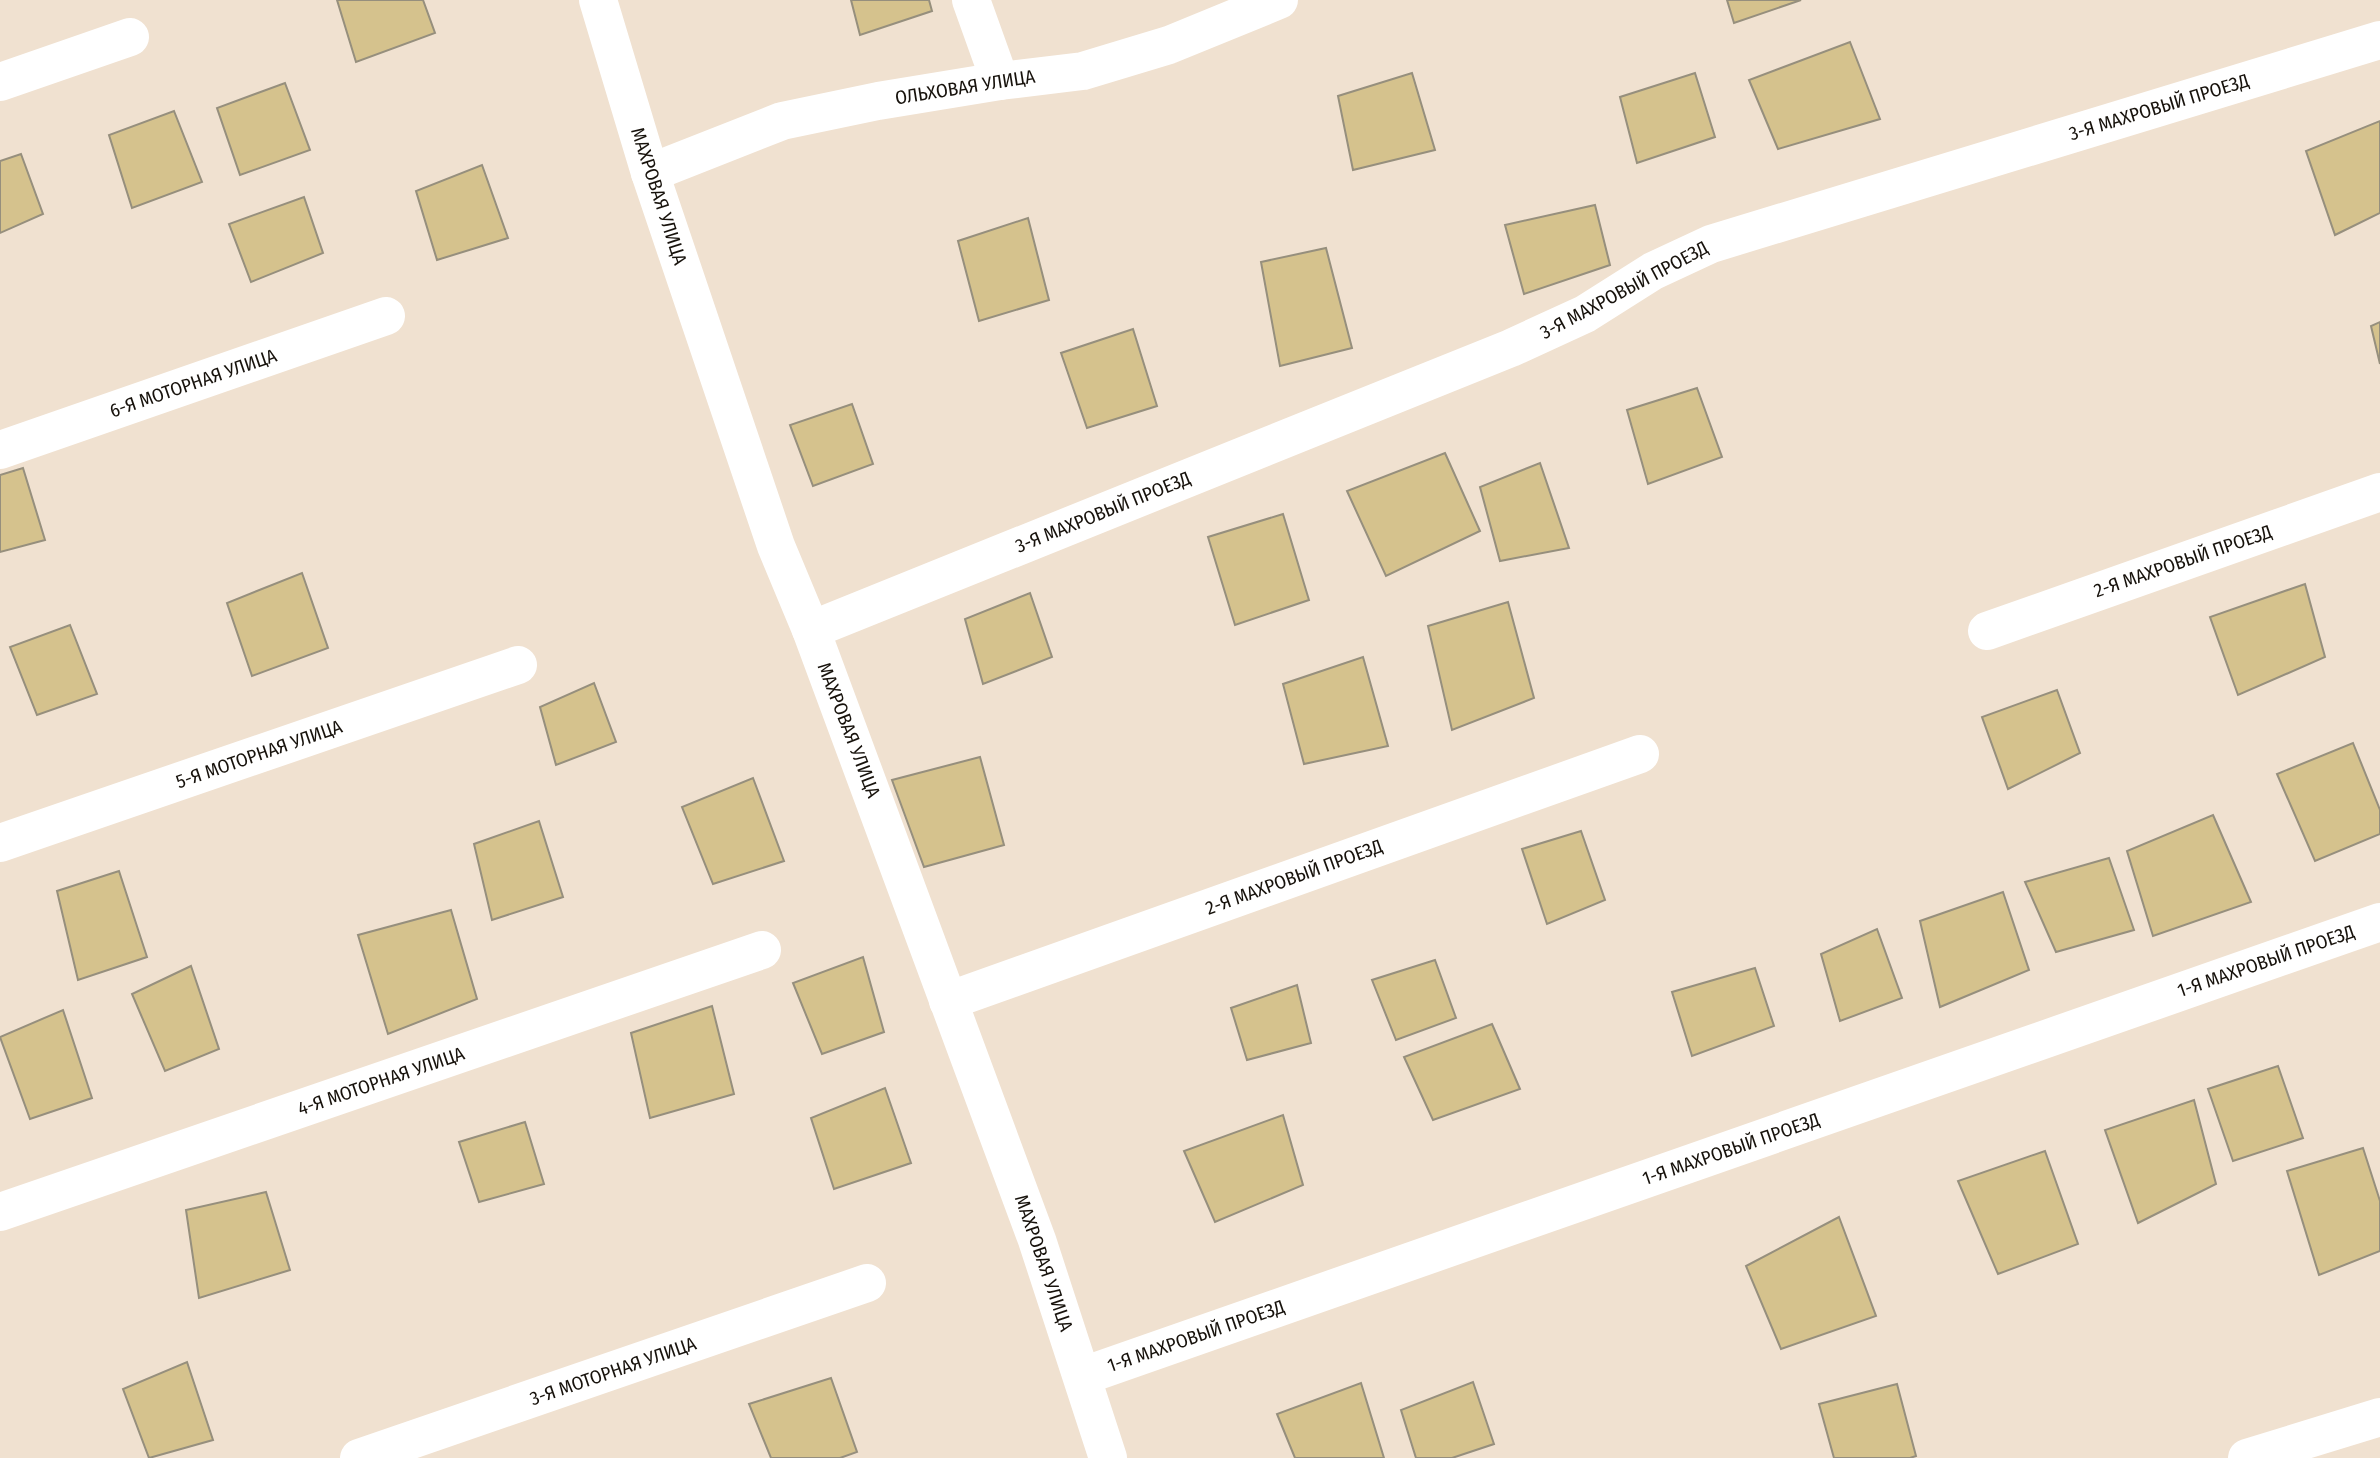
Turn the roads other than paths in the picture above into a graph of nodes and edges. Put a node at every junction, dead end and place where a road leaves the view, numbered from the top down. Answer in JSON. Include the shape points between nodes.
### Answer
{"nodes":[{"id":1,"x":598,"y":0,"type":"edge"},
{"id":2,"x":971,"y":0,"type":"edge"},
{"id":3,"x":1279,"y":0,"type":"edge"},
{"id":4,"x":130,"y":37,"type":"dead end"},
{"id":5,"x":2380,"y":40,"type":"edge"},
{"id":6,"x":1000,"y":80,"type":"junction"},
{"id":7,"x":0,"y":82,"type":"edge"},
{"id":8,"x":650,"y":173,"type":"junction"},
{"id":9,"x":386,"y":316,"type":"dead end"},
{"id":10,"x":0,"y":450,"type":"edge"},
{"id":11,"x":2380,"y":492,"type":"edge"},
{"id":12,"x":811,"y":630,"type":"junction"},
{"id":13,"x":1987,"y":631,"type":"dead end"},
{"id":14,"x":518,"y":665,"type":"dead end"},
{"id":15,"x":1640,"y":754,"type":"dead end"},
{"id":16,"x":0,"y":843,"type":"edge"},
{"id":17,"x":2380,"y":922,"type":"edge"},
{"id":18,"x":762,"y":950,"type":"dead end"},
{"id":19,"x":948,"y":1001,"type":"junction"},
{"id":20,"x":0,"y":1212,"type":"edge"},
{"id":21,"x":867,"y":1283,"type":"dead end"},
{"id":22,"x":1083,"y":1376,"type":"junction"},
{"id":23,"x":2380,"y":1417,"type":"edge"},
{"id":24,"x":359,"y":1458,"type":"edge"},
{"id":25,"x":1108,"y":1458,"type":"edge"},
{"id":26,"x":2247,"y":1458,"type":"edge"}],
"edges":[{"from":1,"to":8,"type":"street","name":"МАХРОВАЯ УЛИЦА"},
{"from":2,"to":6,"type":"street"},
{"from":3,"to":6,"type":"street","name":"ОЛЬХОВАЯ УЛИЦА","via":[[1169,45],[1083,71]]},
{"from":4,"to":7,"type":"street"},
{"from":5,"to":12,"type":"street","name":"3-Я МАХРОВЫЙ ПРОЕЗД","via":[[1711,244],[1653,271],[1585,314],[1511,348]]},
{"from":6,"to":8,"type":"street","name":"ОЛЬХОВАЯ УЛИЦА","via":[[782,121]]},
{"from":8,"to":12,"type":"street","name":"МАХРОВАЯ УЛИЦА","via":[[776,546]]},
{"from":9,"to":10,"type":"street","name":"6-Я МОТОРНАЯ УЛИЦА"},
{"from":11,"to":13,"type":"street","name":"2-Я МАХРОВЫЙ ПРОЕЗД"},
{"from":12,"to":19,"type":"street","name":"МАХРОВАЯ УЛИЦА"},
{"from":14,"to":16,"type":"street","name":"5-Я МОТОРНАЯ УЛИЦА"},
{"from":15,"to":19,"type":"street","name":"2-Я МАХРОВЫЙ ПРОЕЗД"},
{"from":17,"to":22,"type":"street","name":"1-Я МАХРОВЫЙ ПРОЕЗД"},
{"from":18,"to":20,"type":"street","name":"4-Я МОТОРНАЯ УЛИЦА"},
{"from":19,"to":22,"type":"street","name":"МАХРОВАЯ УЛИЦА"},
{"from":21,"to":24,"type":"street","name":"3-Я МОТОРНАЯ УЛИЦА"},
{"from":22,"to":25,"type":"street","name":"МАХРОВАЯ УЛИЦА"},
{"from":23,"to":26,"type":"street"}]}
